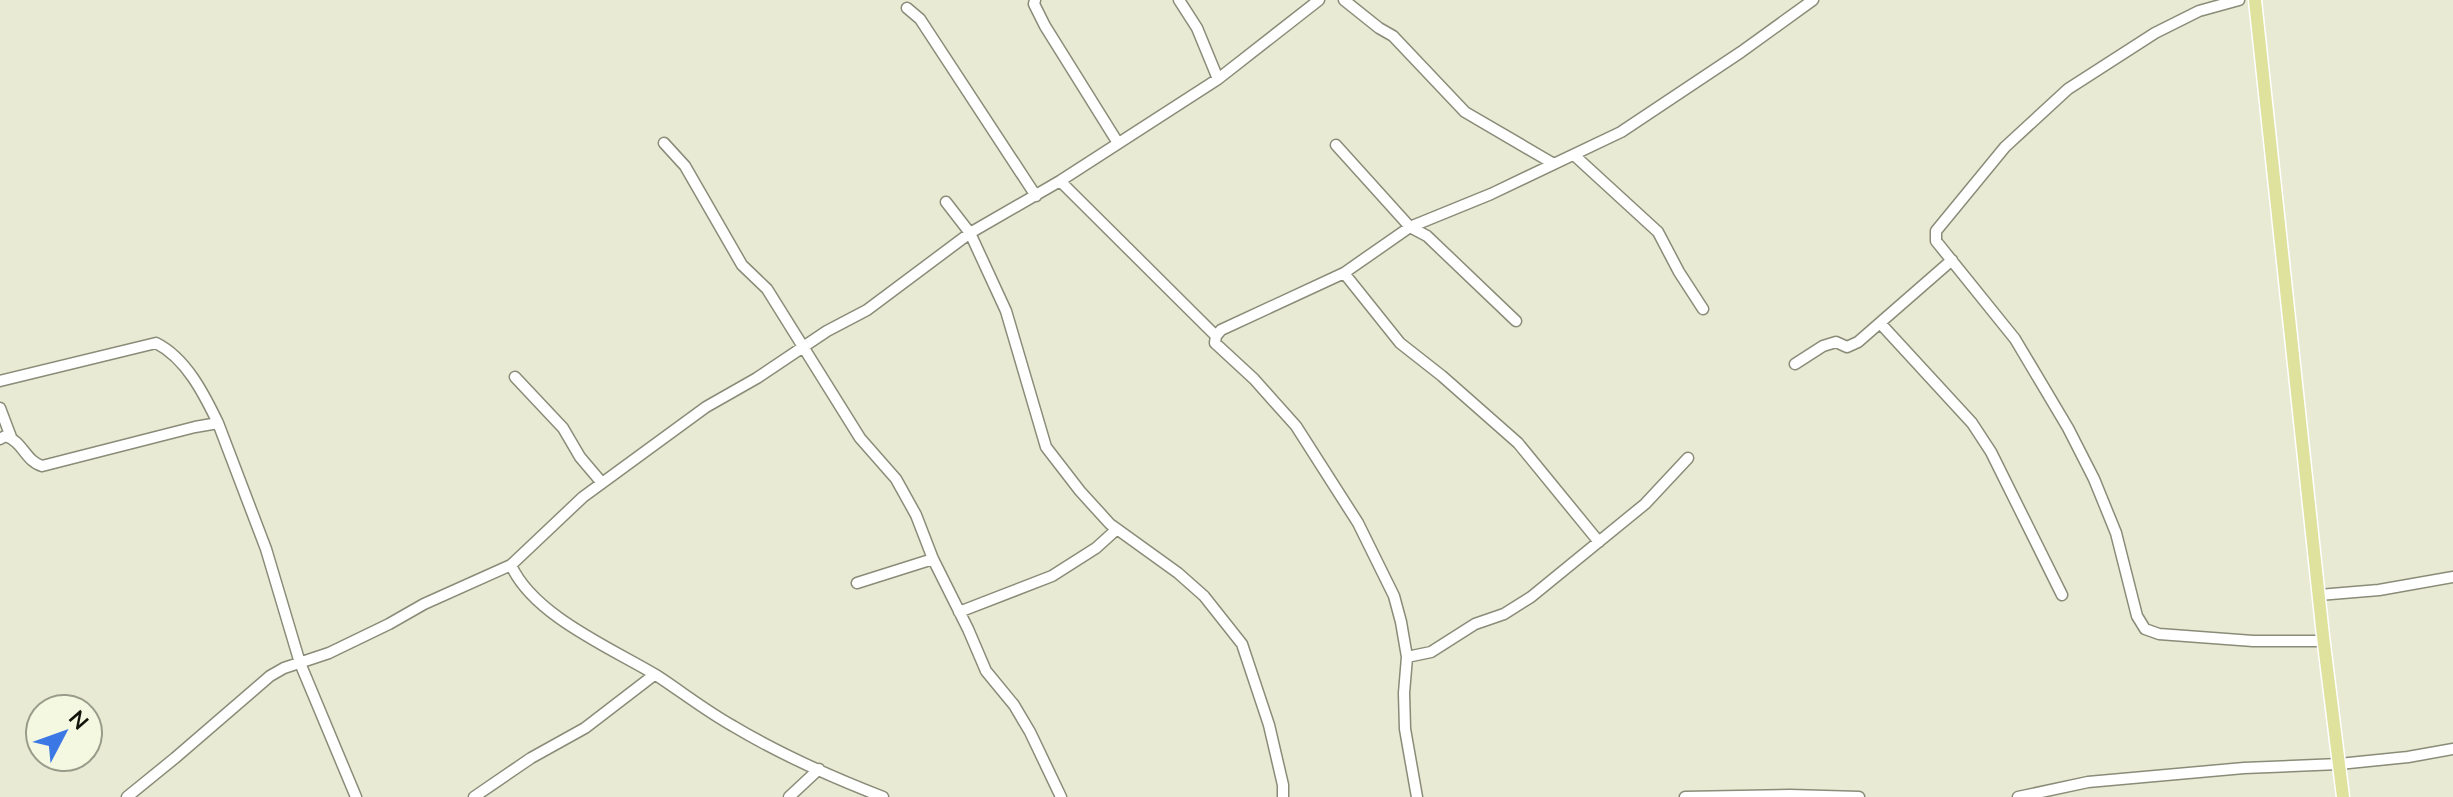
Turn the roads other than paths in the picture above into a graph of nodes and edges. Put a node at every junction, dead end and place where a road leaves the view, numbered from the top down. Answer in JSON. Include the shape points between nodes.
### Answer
{"nodes":[{"id":1,"x":1035,"y":0,"type":"edge"},
{"id":2,"x":1179,"y":0,"type":"edge"},
{"id":3,"x":1319,"y":0,"type":"edge"},
{"id":4,"x":1344,"y":0,"type":"edge"},
{"id":5,"x":1813,"y":0,"type":"edge"},
{"id":6,"x":2239,"y":0,"type":"edge"},
{"id":7,"x":2255,"y":0,"type":"edge"},
{"id":8,"x":907,"y":8,"type":"dead end"},
{"id":9,"x":1218,"y":79,"type":"junction"},
{"id":10,"x":664,"y":143,"type":"dead end"},
{"id":11,"x":1118,"y":143,"type":"junction"},
{"id":12,"x":1336,"y":145,"type":"dead end"},
{"id":13,"x":1574,"y":155,"type":"junction"},
{"id":14,"x":1554,"y":164,"type":"junction"},
{"id":15,"x":1060,"y":181,"type":"junction"},
{"id":16,"x":1036,"y":196,"type":"junction"},
{"id":17,"x":946,"y":202,"type":"dead end"},
{"id":18,"x":1410,"y":227,"type":"junction"},
{"id":19,"x":970,"y":233,"type":"junction"},
{"id":20,"x":1952,"y":260,"type":"junction"},
{"id":21,"x":1344,"y":273,"type":"junction"},
{"id":22,"x":1703,"y":309,"type":"dead end"},
{"id":23,"x":1516,"y":321,"type":"dead end"},
{"id":24,"x":1880,"y":323,"type":"junction"},
{"id":25,"x":1216,"y":336,"type":"junction"},
{"id":26,"x":804,"y":347,"type":"junction"},
{"id":27,"x":1795,"y":364,"type":"dead end"},
{"id":28,"x":515,"y":377,"type":"dead end"},
{"id":29,"x":0,"y":381,"type":"edge"},
{"id":30,"x":0,"y":408,"type":"edge"},
{"id":31,"x":218,"y":423,"type":"junction"},
{"id":32,"x":6,"y":438,"type":"edge"},
{"id":33,"x":1688,"y":458,"type":"dead end"},
{"id":34,"x":602,"y":483,"type":"junction"},
{"id":35,"x":1117,"y":529,"type":"junction"},
{"id":36,"x":1599,"y":542,"type":"junction"},
{"id":37,"x":933,"y":559,"type":"junction"},
{"id":38,"x":511,"y":565,"type":"junction"},
{"id":39,"x":2453,"y":577,"type":"edge"},
{"id":40,"x":857,"y":583,"type":"dead end"},
{"id":41,"x":2062,"y":595,"type":"dead end"},
{"id":42,"x":2319,"y":595,"type":"junction"},
{"id":43,"x":959,"y":612,"type":"junction"},
{"id":44,"x":2324,"y":641,"type":"junction"},
{"id":45,"x":1407,"y":657,"type":"junction"},
{"id":46,"x":300,"y":663,"type":"junction"},
{"id":47,"x":654,"y":675,"type":"junction"},
{"id":48,"x":2453,"y":749,"type":"edge"},
{"id":49,"x":2339,"y":764,"type":"junction"},
{"id":50,"x":819,"y":769,"type":"junction"},
{"id":51,"x":127,"y":797,"type":"edge"},
{"id":52,"x":356,"y":797,"type":"edge"},
{"id":53,"x":474,"y":797,"type":"edge"},
{"id":54,"x":789,"y":797,"type":"edge"},
{"id":55,"x":883,"y":797,"type":"edge"},
{"id":56,"x":1061,"y":797,"type":"edge"},
{"id":57,"x":1283,"y":797,"type":"edge"},
{"id":58,"x":1417,"y":797,"type":"edge"},
{"id":59,"x":1685,"y":797,"type":"edge"},
{"id":60,"x":1859,"y":797,"type":"edge"},
{"id":61,"x":2018,"y":797,"type":"edge"},
{"id":62,"x":2343,"y":797,"type":"edge"}],
"edges":[{"from":1,"to":11,"type":"street","via":[[1045,26]]},
{"from":2,"to":9,"type":"street"},
{"from":3,"to":9,"type":"street"},
{"from":4,"to":14,"type":"street","via":[[1408,50],[1465,112]]},
{"from":5,"to":13,"type":"street","via":[[1658,110]]},
{"from":6,"to":20,"type":"street","via":[[2199,11],[2155,33],[2047,108],[2005,147],[1936,231],[1936,241]]},
{"from":7,"to":42,"type":"main road"},
{"from":8,"to":16,"type":"street","via":[[920,19]]},
{"from":9,"to":11,"type":"street"},
{"from":10,"to":26,"type":"street","via":[[685,166],[742,265],[767,289]]},
{"from":11,"to":15,"type":"street"},
{"from":12,"to":18,"type":"street"},
{"from":13,"to":14,"type":"street"},
{"from":13,"to":22,"type":"street","via":[[1658,232]]},
{"from":14,"to":18,"type":"street"},
{"from":15,"to":16,"type":"street"},
{"from":15,"to":25,"type":"street"},
{"from":16,"to":19,"type":"street"},
{"from":17,"to":19,"type":"street"},
{"from":18,"to":21,"type":"street"},
{"from":18,"to":23,"type":"street","via":[[1427,236]]},
{"from":19,"to":26,"type":"street","via":[[867,310]]},
{"from":19,"to":35,"type":"street","via":[[1006,311],[1046,447]]},
{"from":20,"to":24,"type":"street"},
{"from":20,"to":44,"type":"street","via":[[2015,339],[2081,454],[2116,533],[2145,629],[2253,641]]},
{"from":21,"to":25,"type":"street"},
{"from":21,"to":36,"type":"street","via":[[1400,343],[1518,443]]},
{"from":24,"to":27,"type":"street","via":[[1858,342],[1823,346]]},
{"from":24,"to":41,"type":"street","via":[[1972,423]]},
{"from":25,"to":45,"type":"street","via":[[1215,343],[1296,426],[1358,523],[1394,596]]},
{"from":26,"to":34,"type":"street","via":[[706,407]]},
{"from":26,"to":37,"type":"street","via":[[860,438],[896,479]]},
{"from":28,"to":34,"type":"street","via":[[563,428]]},
{"from":29,"to":31,"type":"street","via":[[156,343],[186,368]]},
{"from":30,"to":32,"type":"street"},
{"from":31,"to":32,"type":"street","via":[[42,466],[30,460],[19,442]]},
{"from":31,"to":46,"type":"street","via":[[266,549]]},
{"from":33,"to":36,"type":"street"},
{"from":34,"to":38,"type":"street"},
{"from":35,"to":43,"type":"street","via":[[1052,576]]},
{"from":35,"to":57,"type":"street","via":[[1204,596],[1242,644],[1269,725]]},
{"from":36,"to":45,"type":"street","via":[[1504,614],[1475,624],[1431,652]]},
{"from":37,"to":40,"type":"street"},
{"from":37,"to":43,"type":"street"},
{"from":38,"to":46,"type":"street"},
{"from":38,"to":47,"type":"street","via":[[550,610]]},
{"from":39,"to":42,"type":"street"},
{"from":42,"to":44,"type":"main road"},
{"from":43,"to":56,"type":"street","via":[[986,671],[1022,718]]},
{"from":44,"to":49,"type":"main road"},
{"from":45,"to":58,"type":"street","via":[[1405,729]]},
{"from":46,"to":51,"type":"street","via":[[270,676]]},
{"from":46,"to":52,"type":"street"},
{"from":47,"to":50,"type":"street","via":[[731,726]]},
{"from":47,"to":53,"type":"street","via":[[585,728]]},
{"from":48,"to":49,"type":"street"},
{"from":49,"to":61,"type":"street","via":[[2088,782]]},
{"from":49,"to":62,"type":"main road"},
{"from":50,"to":54,"type":"street"},
{"from":50,"to":55,"type":"street"},
{"from":59,"to":60,"type":"street"}]}
